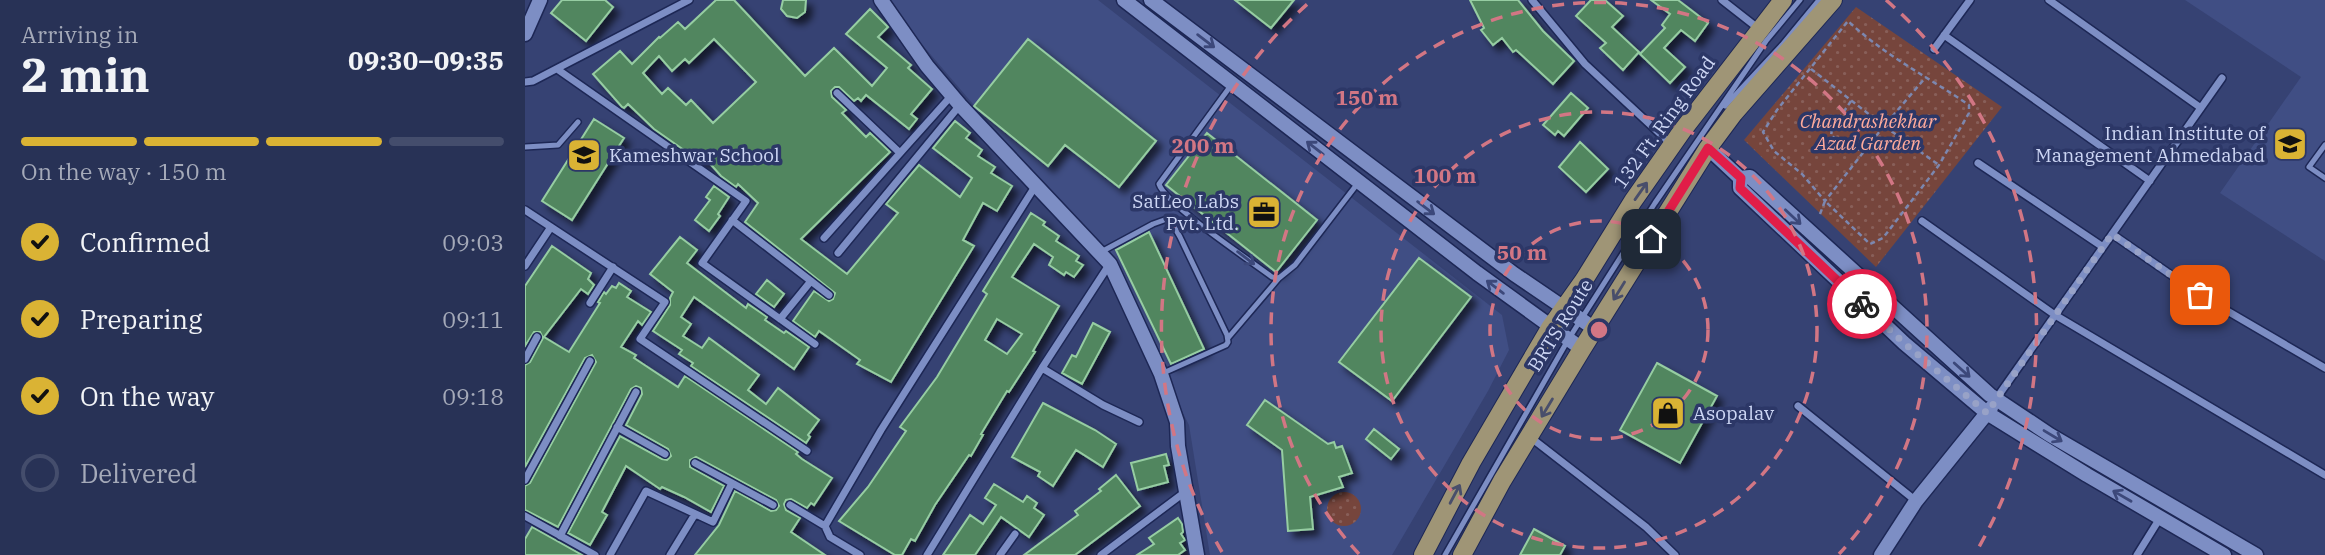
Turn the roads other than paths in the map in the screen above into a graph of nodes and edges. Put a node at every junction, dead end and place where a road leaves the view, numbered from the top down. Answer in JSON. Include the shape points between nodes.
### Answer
{"nodes":[{"id":1,"x":540,"y":0,"type":"edge"},
{"id":2,"x":689,"y":0,"type":"edge"},
{"id":3,"x":881,"y":0,"type":"edge"},
{"id":4,"x":1123,"y":0,"type":"edge"},
{"id":5,"x":1151,"y":0,"type":"edge"},
{"id":6,"x":1532,"y":0,"type":"edge"},
{"id":7,"x":1722,"y":0,"type":"edge"},
{"id":8,"x":1783,"y":0,"type":"edge"},
{"id":9,"x":1800,"y":0,"type":"edge"},
{"id":10,"x":1819,"y":0,"type":"edge"},
{"id":11,"x":1833,"y":0,"type":"edge"},
{"id":12,"x":1970,"y":0,"type":"edge"},
{"id":13,"x":2049,"y":0,"type":"edge"},
{"id":14,"x":1759,"y":29,"type":"junction"},
{"id":15,"x":525,"y":34,"type":"edge"},
{"id":16,"x":1944,"y":35,"type":"junction"},
{"id":17,"x":1934,"y":49,"type":"dead end"},
{"id":18,"x":557,"y":69,"type":"junction"},
{"id":19,"x":2222,"y":78,"type":"dead end"},
{"id":20,"x":525,"y":82,"type":"edge"},
{"id":21,"x":1232,"y":84,"type":"junction"},
{"id":22,"x":837,"y":93,"type":"dead end"},
{"id":23,"x":956,"y":100,"type":"junction"},
{"id":24,"x":2201,"y":108,"type":"junction"},
{"id":25,"x":1714,"y":119,"type":"junction"},
{"id":26,"x":578,"y":122,"type":"dead end"},
{"id":27,"x":1673,"y":145,"type":"junction"},
{"id":28,"x":2325,"y":145,"type":"edge"},
{"id":29,"x":525,"y":147,"type":"edge"},
{"id":30,"x":1708,"y":148,"type":"junction"},
{"id":31,"x":900,"y":153,"type":"junction"},
{"id":32,"x":1978,"y":163,"type":"dead end"},
{"id":33,"x":1741,"y":178,"type":"junction"},
{"id":34,"x":2325,"y":178,"type":"edge"},
{"id":35,"x":2150,"y":181,"type":"junction"},
{"id":36,"x":1359,"y":182,"type":"junction"},
{"id":37,"x":1037,"y":184,"type":"junction"},
{"id":38,"x":1181,"y":208,"type":"junction"},
{"id":39,"x":525,"y":210,"type":"edge"},
{"id":40,"x":732,"y":220,"type":"junction"},
{"id":41,"x":1171,"y":221,"type":"junction"},
{"id":42,"x":1922,"y":221,"type":"dead end"},
{"id":43,"x":551,"y":228,"type":"junction"},
{"id":44,"x":2112,"y":234,"type":"junction"},
{"id":45,"x":824,"y":238,"type":"dead end"},
{"id":46,"x":2103,"y":247,"type":"junction"},
{"id":47,"x":838,"y":253,"type":"dead end"},
{"id":48,"x":1105,"y":258,"type":"junction"},
{"id":49,"x":525,"y":266,"type":"edge"},
{"id":50,"x":613,"y":267,"type":"junction"},
{"id":51,"x":1279,"y":278,"type":"junction"},
{"id":52,"x":811,"y":281,"type":"junction"},
{"id":53,"x":829,"y":295,"type":"dead end"},
{"id":54,"x":590,"y":303,"type":"dead end"},
{"id":55,"x":1562,"y":309,"type":"junction"},
{"id":56,"x":2055,"y":315,"type":"junction"},
{"id":57,"x":780,"y":319,"type":"junction"},
{"id":58,"x":1588,"y":324,"type":"junction"},
{"id":59,"x":1550,"y":328,"type":"junction"},
{"id":60,"x":537,"y":337,"type":"dead end"},
{"id":61,"x":1228,"y":338,"type":"junction"},
{"id":62,"x":815,"y":344,"type":"dead end"},
{"id":63,"x":1575,"y":344,"type":"junction"},
{"id":64,"x":525,"y":359,"type":"edge"},
{"id":65,"x":590,"y":361,"type":"dead end"},
{"id":66,"x":1042,"y":368,"type":"junction"},
{"id":67,"x":2325,"y":368,"type":"edge"},
{"id":68,"x":1161,"y":373,"type":"junction"},
{"id":69,"x":636,"y":393,"type":"dead end"},
{"id":70,"x":1996,"y":399,"type":"junction"},
{"id":71,"x":1798,"y":406,"type":"dead end"},
{"id":72,"x":1987,"y":413,"type":"junction"},
{"id":73,"x":1139,"y":422,"type":"dead end"},
{"id":74,"x":617,"y":427,"type":"junction"},
{"id":75,"x":1529,"y":437,"type":"junction"},
{"id":76,"x":807,"y":451,"type":"dead end"},
{"id":77,"x":665,"y":454,"type":"dead end"},
{"id":78,"x":695,"y":463,"type":"dead end"},
{"id":79,"x":2325,"y":475,"type":"edge"},
{"id":80,"x":525,"y":480,"type":"edge"},
{"id":81,"x":732,"y":483,"type":"junction"},
{"id":82,"x":1185,"y":491,"type":"junction"},
{"id":83,"x":1916,"y":501,"type":"junction"},
{"id":84,"x":773,"y":505,"type":"dead end"},
{"id":85,"x":790,"y":505,"type":"dead end"},
{"id":86,"x":695,"y":514,"type":"junction"},
{"id":87,"x":525,"y":516,"type":"edge"},
{"id":88,"x":2160,"y":518,"type":"junction"},
{"id":89,"x":825,"y":526,"type":"junction"},
{"id":90,"x":1015,"y":534,"type":"dead end"},
{"id":91,"x":560,"y":536,"type":"junction"},
{"id":92,"x":595,"y":555,"type":"edge"},
{"id":93,"x":610,"y":555,"type":"edge"},
{"id":94,"x":670,"y":555,"type":"edge"},
{"id":95,"x":860,"y":555,"type":"edge"},
{"id":96,"x":927,"y":555,"type":"edge"},
{"id":97,"x":1000,"y":555,"type":"edge"},
{"id":98,"x":1101,"y":555,"type":"edge"},
{"id":99,"x":1197,"y":555,"type":"edge"},
{"id":100,"x":1423,"y":555,"type":"edge"},
{"id":101,"x":1445,"y":555,"type":"edge"},
{"id":102,"x":1462,"y":555,"type":"edge"},
{"id":103,"x":1675,"y":555,"type":"edge"},
{"id":104,"x":1881,"y":555,"type":"edge"},
{"id":105,"x":2137,"y":555,"type":"edge"},
{"id":106,"x":2224,"y":555,"type":"edge"},
{"id":107,"x":2256,"y":555,"type":"edge"}],
"edges":[{"from":1,"to":15,"type":"street"},
{"from":2,"to":18,"type":"street"},
{"from":3,"to":23,"type":"street"},
{"from":4,"to":21,"type":"street"},
{"from":5,"to":55,"type":"street","one_way":true},
{"from":6,"to":27,"type":"street","via":[[1585,64]]},
{"from":7,"to":14,"type":"street"},
{"from":8,"to":14,"type":"main road","name":"132 Ft. Ring Road"},
{"from":9,"to":25,"type":"lane","via":[[1766,41]]},
{"from":10,"to":25,"type":"lane"},
{"from":11,"to":30,"type":"main road"},
{"from":12,"to":16,"type":"street"},
{"from":13,"to":24,"type":"street"},
{"from":14,"to":27,"type":"main road","name":"132 Ft. Ring Road"},
{"from":16,"to":17,"type":"street"},
{"from":16,"to":35,"type":"street"},
{"from":18,"to":20,"type":"street"},
{"from":18,"to":40,"type":"street","via":[[745,201]]},
{"from":19,"to":24,"type":"street"},
{"from":36,"to":21,"type":"street","one_way":true},
{"from":21,"to":38,"type":"lane","via":[[1159,184]]},
{"from":22,"to":31,"type":"street"},
{"from":23,"to":31,"type":"street"},
{"from":23,"to":37,"type":"street"},
{"from":23,"to":47,"type":"street"},
{"from":24,"to":35,"type":"street"},
{"from":25,"to":58,"type":"lane","name":"BRTS Route","via":[[1655,203]]},
{"from":26,"to":29,"type":"lane","via":[[558,145]]},
{"from":55,"to":27,"type":"main road","name":"132 Ft. Ring Road","one_way":true},
{"from":28,"to":34,"type":"lane","via":[[2309,167]]},
{"from":30,"to":33,"type":"street"},
{"from":30,"to":58,"type":"main road","one_way":true},
{"from":31,"to":45,"type":"street"},
{"from":32,"to":46,"type":"street"},
{"from":33,"to":70,"type":"street","one_way":true,"via":[[1751,177]]},
{"from":33,"to":72,"type":"street","via":[[1740,188],[1774,222]]},
{"from":35,"to":44,"type":"street"},
{"from":36,"to":51,"type":"lane","via":[[1295,265]]},
{"from":59,"to":36,"type":"street","one_way":true},
{"from":37,"to":48,"type":"street"},
{"from":37,"to":89,"type":"street"},
{"from":38,"to":41,"type":"lane"},
{"from":38,"to":51,"type":"lane","one_way":true},
{"from":39,"to":43,"type":"street"},
{"from":40,"to":52,"type":"street"},
{"from":40,"to":57,"type":"street","via":[[702,263]]},
{"from":41,"to":48,"type":"lane","via":[[1153,224]]},
{"from":41,"to":61,"type":"lane"},
{"from":42,"to":56,"type":"street"},
{"from":43,"to":49,"type":"street"},
{"from":43,"to":50,"type":"street"},
{"from":44,"to":46,"type":"street"},
{"from":44,"to":67,"type":"street","via":[[2200,295]]},
{"from":46,"to":56,"type":"street"},
{"from":48,"to":66,"type":"street"},
{"from":48,"to":68,"type":"street"},
{"from":50,"to":54,"type":"street"},
{"from":50,"to":76,"type":"street","via":[[665,302],[640,339]]},
{"from":51,"to":61,"type":"lane"},
{"from":52,"to":53,"type":"street"},
{"from":52,"to":57,"type":"street"},
{"from":55,"to":58,"type":"street"},
{"from":55,"to":59,"type":"main road","name":"132 Ft. Ring Road"},
{"from":56,"to":70,"type":"street"},
{"from":56,"to":79,"type":"street"},
{"from":57,"to":62,"type":"street"},
{"from":58,"to":63,"type":"main road"},
{"from":59,"to":63,"type":"street"},
{"from":100,"to":59,"type":"main road","one_way":true},
{"from":60,"to":64,"type":"street"},
{"from":61,"to":68,"type":"lane","via":[[1226,345]]},
{"from":63,"to":75,"type":"main road","one_way":true},
{"from":63,"to":101,"type":"lane","name":"BRTS Route"},
{"from":65,"to":80,"type":"street"},
{"from":66,"to":73,"type":"street"},
{"from":66,"to":96,"type":"street"},
{"from":68,"to":82,"type":"street","via":[[1177,422]]},
{"from":69,"to":74,"type":"street"},
{"from":70,"to":72,"type":"street"},
{"from":70,"to":107,"type":"street","one_way":true},
{"from":71,"to":83,"type":"street"},
{"from":72,"to":83,"type":"street"},
{"from":88,"to":72,"type":"street","one_way":true},
{"from":74,"to":77,"type":"street"},
{"from":74,"to":91,"type":"street"},
{"from":75,"to":102,"type":"main road"},
{"from":75,"to":103,"type":"street","via":[[1646,527]]},
{"from":78,"to":81,"type":"street"},
{"from":81,"to":84,"type":"street"},
{"from":81,"to":86,"type":"street","via":[[713,522]]},
{"from":82,"to":98,"type":"street"},
{"from":82,"to":99,"type":"street"},
{"from":83,"to":104,"type":"street"},
{"from":85,"to":89,"type":"street"},
{"from":86,"to":93,"type":"street","via":[[646,491]]},
{"from":86,"to":94,"type":"street"},
{"from":87,"to":91,"type":"street"},
{"from":88,"to":105,"type":"street"},
{"from":88,"to":106,"type":"street"},
{"from":89,"to":95,"type":"street","via":[[830,537]]},
{"from":90,"to":97,"type":"street"},
{"from":91,"to":92,"type":"street"}]}
